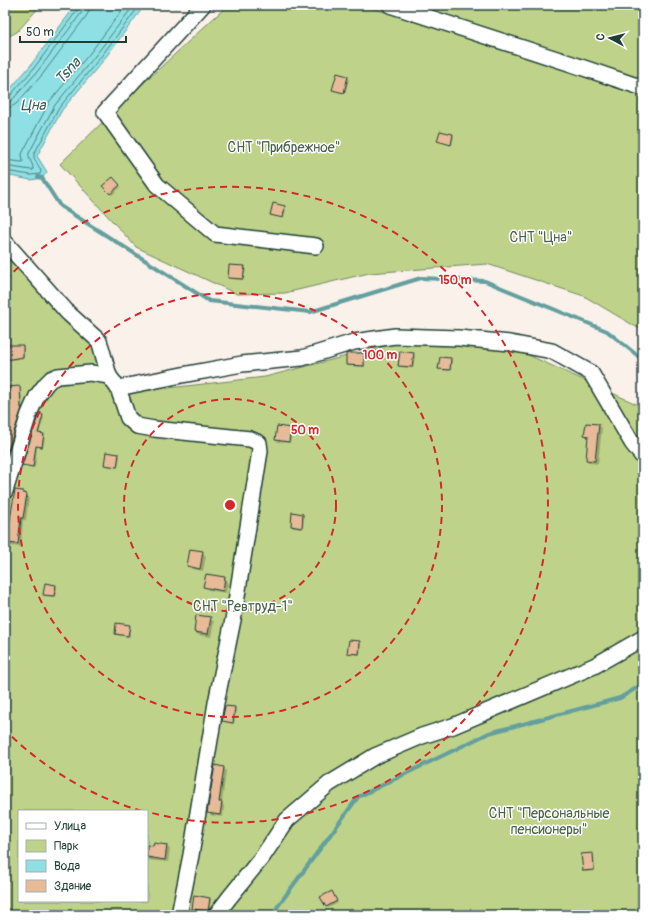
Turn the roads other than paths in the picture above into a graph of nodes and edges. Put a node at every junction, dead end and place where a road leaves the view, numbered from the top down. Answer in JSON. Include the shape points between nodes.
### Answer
{"nodes":[{"id":1,"x":203,"y":5,"type":"edge"},
{"id":2,"x":390,"y":5,"type":"edge"},
{"id":3,"x":643,"y":88,"type":"edge"},
{"id":4,"x":5,"y":242,"type":"edge"},
{"id":5,"x":316,"y":246,"type":"dead end"},
{"id":6,"x":114,"y":382,"type":"junction"},
{"id":7,"x":643,"y":457,"type":"edge"},
{"id":8,"x":5,"y":491,"type":"edge"},
{"id":9,"x":643,"y":638,"type":"edge"},
{"id":10,"x":179,"y":915,"type":"edge"},
{"id":11,"x":216,"y":915,"type":"edge"}],
"edges":[{"from":1,"to":5,"type":"street","via":[[105,112],[157,185],[215,234]]},
{"from":2,"to":3,"type":"street"},
{"from":4,"to":6,"type":"street","via":[[68,313],[99,341]]},
{"from":6,"to":7,"type":"street","via":[[302,358],[354,342],[395,336],[510,343],[552,351],[591,373]]},
{"from":6,"to":8,"type":"street","via":[[91,373],[58,376],[46,384],[29,414]]},
{"from":6,"to":10,"type":"street","via":[[128,418],[137,426],[250,439],[259,443],[260,451],[234,615]]},
{"from":9,"to":11,"type":"street","via":[[588,669],[375,756],[329,784],[287,820],[263,856]]}]}
